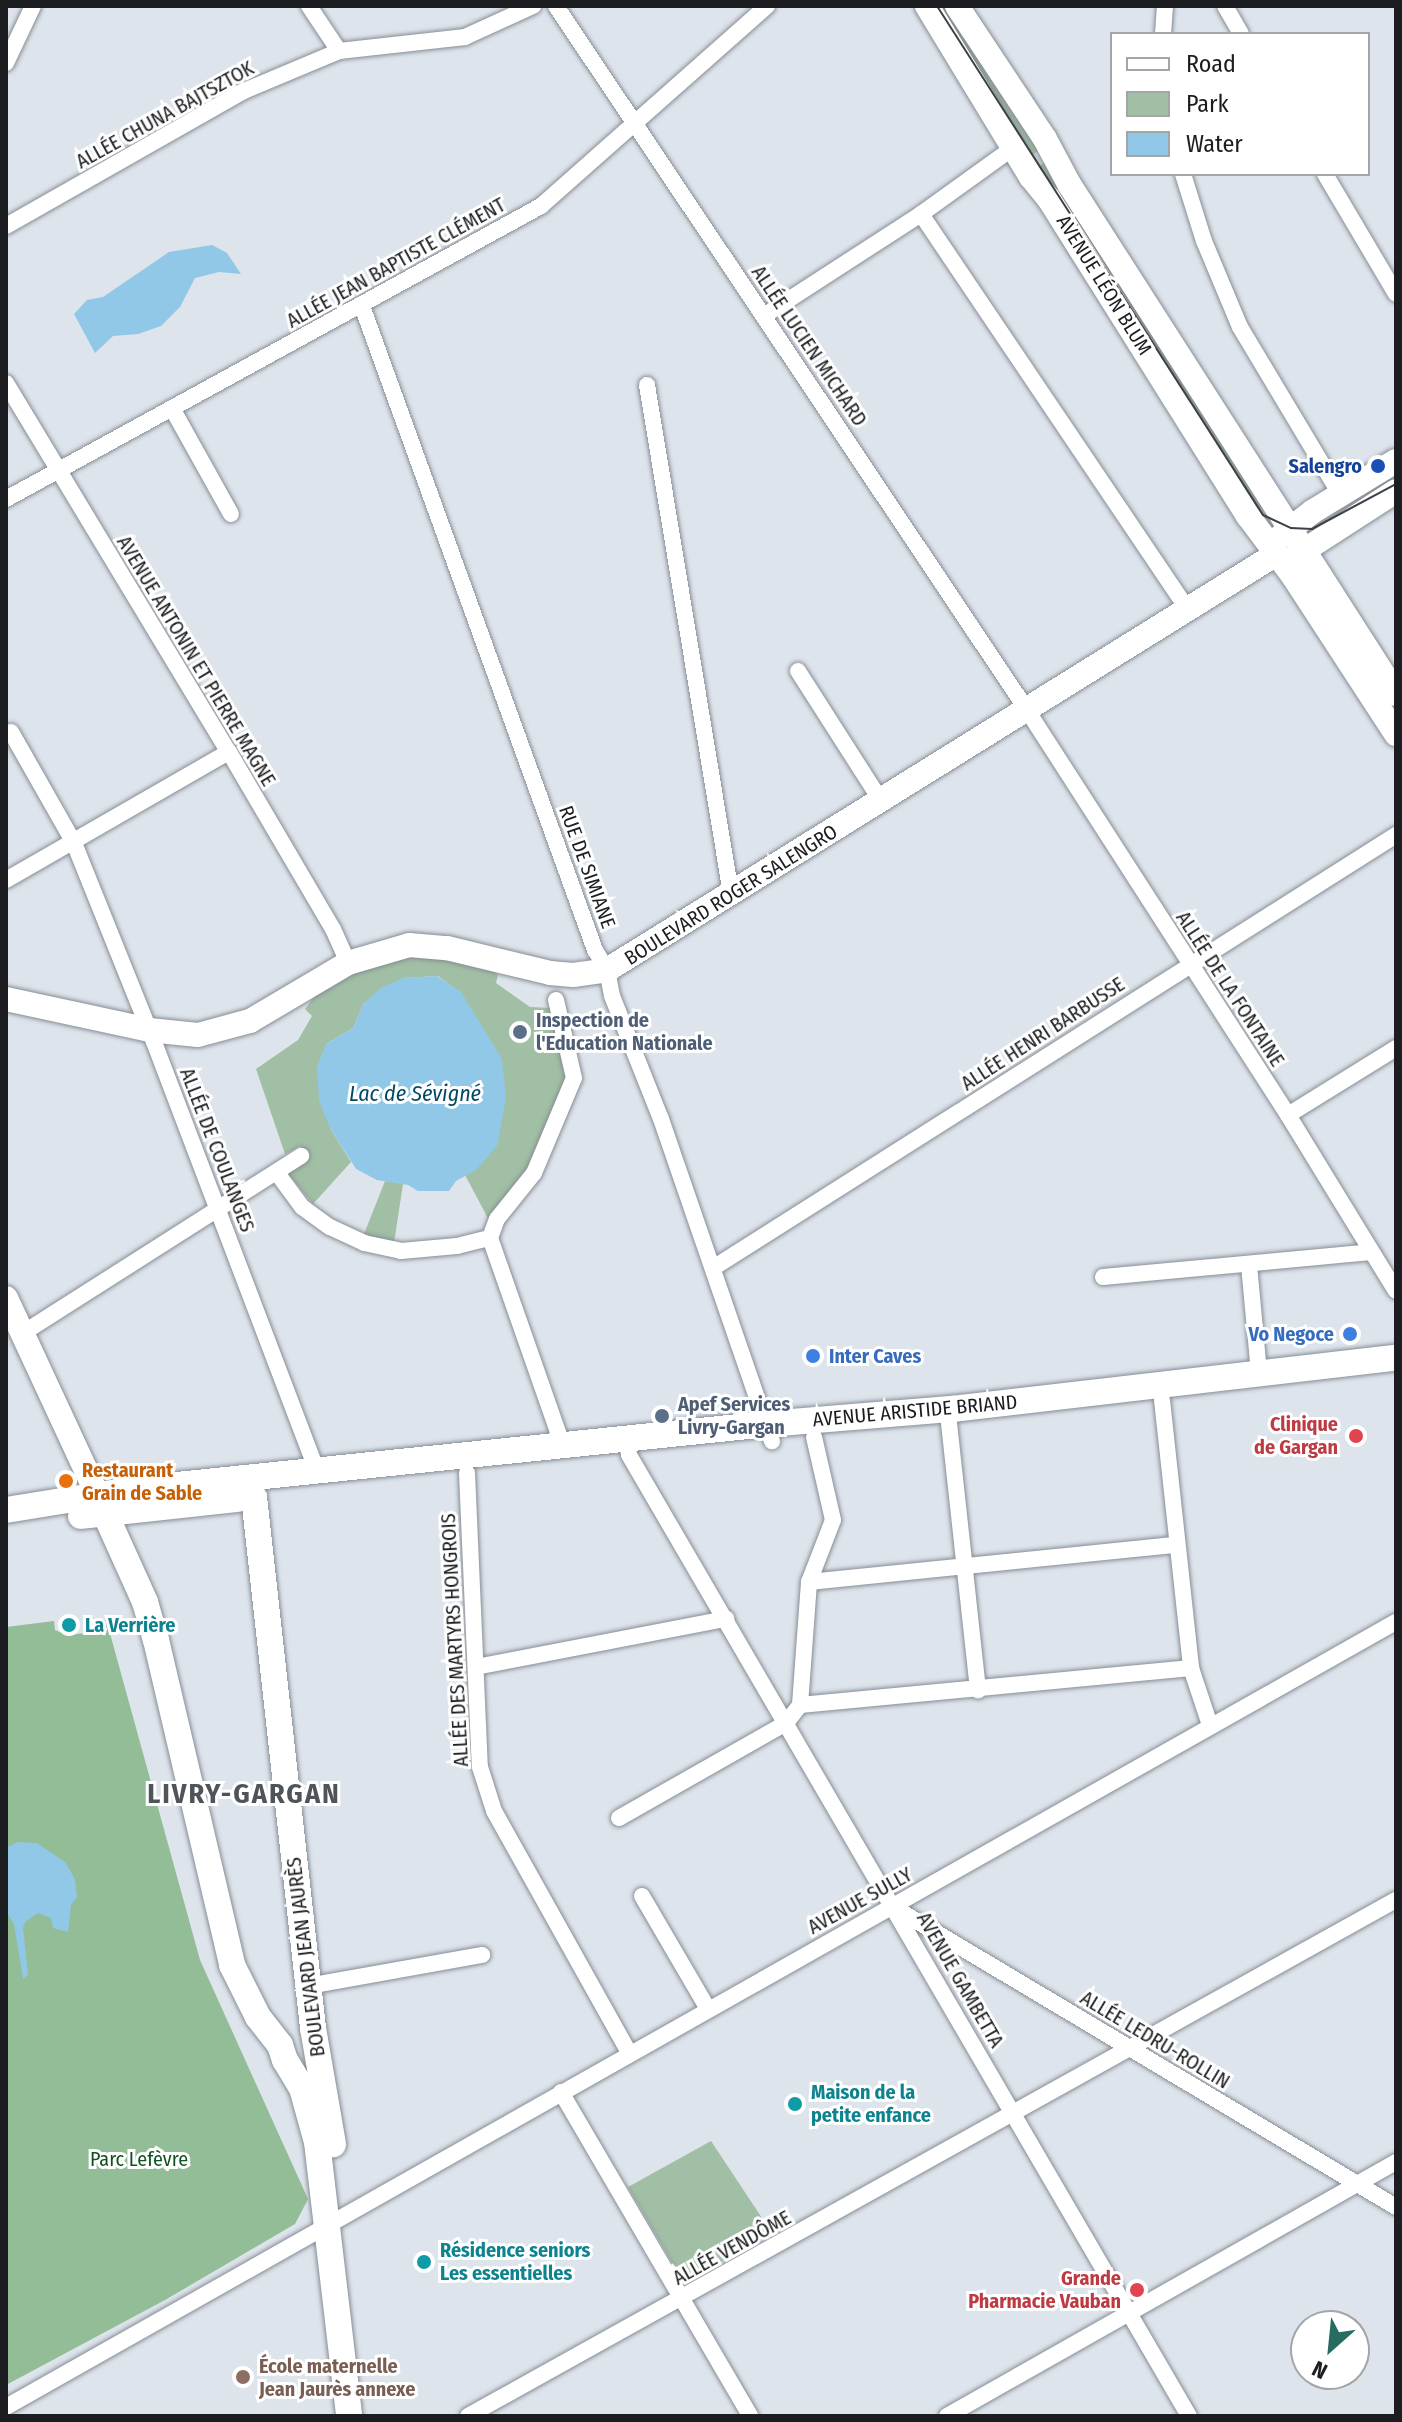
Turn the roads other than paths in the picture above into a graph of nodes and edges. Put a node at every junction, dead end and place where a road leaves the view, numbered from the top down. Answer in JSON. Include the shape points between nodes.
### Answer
{"nodes":[{"id":1,"x":33,"y":6,"type":"edge"},
{"id":2,"x":309,"y":6,"type":"edge"},
{"id":3,"x":533,"y":6,"type":"edge"},
{"id":4,"x":556,"y":6,"type":"edge"},
{"id":5,"x":767,"y":6,"type":"edge"},
{"id":6,"x":927,"y":6,"type":"edge"},
{"id":7,"x":957,"y":6,"type":"edge"},
{"id":8,"x":1165,"y":6,"type":"edge"},
{"id":9,"x":1225,"y":6,"type":"edge"},
{"id":10,"x":1163,"y":32,"type":"edge"},
{"id":11,"x":1240,"y":32,"type":"edge"},
{"id":12,"x":339,"y":51,"type":"junction"},
{"id":13,"x":8,"y":56,"type":"edge"},
{"id":14,"x":635,"y":122,"type":"junction"},
{"id":15,"x":1013,"y":148,"type":"junction"},
{"id":16,"x":1184,"y":176,"type":"edge"},
{"id":17,"x":1326,"y":176,"type":"edge"},
{"id":18,"x":921,"y":214,"type":"junction"},
{"id":19,"x":6,"y":226,"type":"edge"},
{"id":20,"x":1396,"y":294,"type":"edge"},
{"id":21,"x":362,"y":306,"type":"junction"},
{"id":22,"x":765,"y":315,"type":"junction"},
{"id":23,"x":6,"y":383,"type":"edge"},
{"id":24,"x":647,"y":385,"type":"dead end"},
{"id":25,"x":173,"y":410,"type":"junction"},
{"id":26,"x":1396,"y":461,"type":"edge"},
{"id":27,"x":59,"y":473,"type":"junction"},
{"id":28,"x":1396,"y":491,"type":"edge"},
{"id":29,"x":1341,"y":496,"type":"junction"},
{"id":30,"x":6,"y":499,"type":"edge"},
{"id":31,"x":231,"y":514,"type":"dead end"},
{"id":32,"x":1291,"y":528,"type":"junction"},
{"id":33,"x":1305,"y":551,"type":"junction"},
{"id":34,"x":1272,"y":557,"type":"junction"},
{"id":35,"x":1188,"y":610,"type":"junction"},
{"id":36,"x":798,"y":671,"type":"dead end"},
{"id":37,"x":1396,"y":694,"type":"edge"},
{"id":38,"x":1027,"y":710,"type":"junction"},
{"id":39,"x":11,"y":732,"type":"dead end"},
{"id":40,"x":1396,"y":734,"type":"edge"},
{"id":41,"x":229,"y":752,"type":"junction"},
{"id":42,"x":881,"y":801,"type":"junction"},
{"id":43,"x":1396,"y":835,"type":"edge"},
{"id":44,"x":74,"y":843,"type":"junction"},
{"id":45,"x":6,"y":880,"type":"edge"},
{"id":46,"x":731,"y":894,"type":"junction"},
{"id":47,"x":348,"y":963,"type":"junction"},
{"id":48,"x":1190,"y":964,"type":"junction"},
{"id":49,"x":607,"y":970,"type":"junction"},
{"id":50,"x":6,"y":999,"type":"edge"},
{"id":51,"x":556,"y":1000,"type":"dead end"},
{"id":52,"x":149,"y":1030,"type":"junction"},
{"id":53,"x":1396,"y":1048,"type":"edge"},
{"id":54,"x":1288,"y":1115,"type":"junction"},
{"id":55,"x":301,"y":1156,"type":"dead end"},
{"id":56,"x":277,"y":1173,"type":"junction"},
{"id":57,"x":219,"y":1211,"type":"junction"},
{"id":58,"x":490,"y":1238,"type":"junction"},
{"id":59,"x":1371,"y":1252,"type":"junction"},
{"id":60,"x":1249,"y":1265,"type":"junction"},
{"id":61,"x":713,"y":1268,"type":"junction"},
{"id":62,"x":1103,"y":1277,"type":"dead end"},
{"id":63,"x":1396,"y":1291,"type":"edge"},
{"id":64,"x":6,"y":1298,"type":"edge"},
{"id":65,"x":23,"y":1333,"type":"junction"},
{"id":66,"x":1396,"y":1358,"type":"edge"},
{"id":67,"x":1259,"y":1373,"type":"junction"},
{"id":68,"x":1396,"y":1375,"type":"edge"},
{"id":69,"x":1162,"y":1400,"type":"junction"},
{"id":70,"x":949,"y":1423,"type":"junction"},
{"id":71,"x":770,"y":1432,"type":"junction"},
{"id":72,"x":814,"y":1437,"type":"junction"},
{"id":73,"x":563,"y":1446,"type":"junction"},
{"id":74,"x":628,"y":1447,"type":"junction"},
{"id":75,"x":318,"y":1473,"type":"junction"},
{"id":76,"x":467,"y":1473,"type":"junction"},
{"id":77,"x":249,"y":1488,"type":"junction"},
{"id":78,"x":101,"y":1504,"type":"junction"},
{"id":79,"x":6,"y":1510,"type":"edge"},
{"id":80,"x":6,"y":1525,"type":"edge"},
{"id":81,"x":1176,"y":1545,"type":"junction"},
{"id":82,"x":964,"y":1567,"type":"junction"},
{"id":83,"x":809,"y":1582,"type":"junction"},
{"id":84,"x":726,"y":1619,"type":"junction"},
{"id":85,"x":1396,"y":1622,"type":"edge"},
{"id":86,"x":476,"y":1667,"type":"junction"},
{"id":87,"x":1191,"y":1668,"type":"junction"},
{"id":88,"x":978,"y":1690,"type":"junction"},
{"id":89,"x":800,"y":1705,"type":"junction"},
{"id":90,"x":786,"y":1723,"type":"junction"},
{"id":91,"x":1210,"y":1725,"type":"junction"},
{"id":92,"x":619,"y":1818,"type":"dead end"},
{"id":93,"x":642,"y":1896,"type":"dead end"},
{"id":94,"x":1396,"y":1900,"type":"edge"},
{"id":95,"x":894,"y":1907,"type":"junction"},
{"id":96,"x":482,"y":1955,"type":"dead end"},
{"id":97,"x":308,"y":1986,"type":"junction"},
{"id":98,"x":708,"y":2009,"type":"junction"},
{"id":99,"x":313,"y":2028,"type":"junction"},
{"id":100,"x":280,"y":2045,"type":"junction"},
{"id":101,"x":1132,"y":2050,"type":"junction"},
{"id":102,"x":630,"y":2054,"type":"junction"},
{"id":103,"x":561,"y":2092,"type":"junction"},
{"id":104,"x":1014,"y":2113,"type":"junction"},
{"id":105,"x":1396,"y":2162,"type":"edge"},
{"id":106,"x":1358,"y":2184,"type":"junction"},
{"id":107,"x":1396,"y":2207,"type":"edge"},
{"id":108,"x":335,"y":2220,"type":"junction"},
{"id":109,"x":683,"y":2298,"type":"junction"},
{"id":110,"x":1129,"y":2313,"type":"junction"},
{"id":111,"x":6,"y":2407,"type":"edge"},
{"id":112,"x":349,"y":2416,"type":"edge"},
{"id":113,"x":363,"y":2416,"type":"edge"},
{"id":114,"x":468,"y":2416,"type":"edge"},
{"id":115,"x":750,"y":2416,"type":"edge"},
{"id":116,"x":947,"y":2416,"type":"edge"},
{"id":117,"x":1189,"y":2416,"type":"edge"}],
"edges":[{"from":1,"to":13,"type":"street"},
{"from":2,"to":12,"type":"street"},
{"from":3,"to":12,"type":"street","name":"ALLÉE CHUNA BAJTSZTOK","via":[[465,37]]},
{"from":4,"to":14,"type":"street","name":"ALLÉE LUCIEN MICHARD"},
{"from":5,"to":14,"type":"street","name":"ALLÉE JEAN BAPTISTE CLÉMENT"},
{"from":6,"to":15,"type":"main road","name":"AVENUE LÉON BLUM"},
{"from":7,"to":32,"type":"main road","name":"AVENUE LÉON BLUM"},
{"from":8,"to":10,"type":"street"},
{"from":9,"to":11,"type":"street"},
{"from":12,"to":19,"type":"street","name":"ALLÉE CHUNA BAJTSZTOK","via":[[244,91]]},
{"from":14,"to":21,"type":"street","name":"ALLÉE JEAN BAPTISTE CLÉMENT","via":[[541,206]]},
{"from":14,"to":22,"type":"street","name":"ALLÉE LUCIEN MICHARD"},
{"from":15,"to":18,"type":"street"},
{"from":15,"to":34,"type":"main road","name":"AVENUE LÉON BLUM"},
{"from":16,"to":29,"type":"street","via":[[1240,327]]},
{"from":17,"to":20,"type":"street"},
{"from":18,"to":22,"type":"street"},
{"from":18,"to":35,"type":"street"},
{"from":21,"to":25,"type":"street","name":"ALLÉE JEAN BAPTISTE CLÉMENT"},
{"from":21,"to":49,"type":"street","name":"RUE DE SIMIANE","via":[[595,950]]},
{"from":22,"to":38,"type":"street","name":"ALLÉE LUCIEN MICHARD"},
{"from":23,"to":27,"type":"street","name":"AVENUE ANTONIN ET PIERRE MAGNE"},
{"from":24,"to":46,"type":"street"},
{"from":25,"to":27,"type":"street","name":"ALLÉE JEAN BAPTISTE CLÉMENT"},
{"from":25,"to":31,"type":"street"},
{"from":26,"to":29,"type":"main road"},
{"from":27,"to":30,"type":"street","name":"ALLÉE JEAN BAPTISTE CLÉMENT"},
{"from":27,"to":41,"type":"street","name":"AVENUE ANTONIN ET PIERRE MAGNE"},
{"from":28,"to":33,"type":"main road"},
{"from":29,"to":32,"type":"main road"},
{"from":32,"to":33,"type":"main road","name":"AVENUE LÉON BLUM"},
{"from":32,"to":34,"type":"main road"},
{"from":33,"to":34,"type":"main road"},
{"from":33,"to":37,"type":"main road","name":"AVENUE LÉON BLUM"},
{"from":34,"to":35,"type":"main road","name":"BOULEVARD ROGER SALENGRO"},
{"from":34,"to":40,"type":"main road","name":"AVENUE LÉON BLUM"},
{"from":35,"to":38,"type":"main road","name":"BOULEVARD ROGER SALENGRO"},
{"from":36,"to":42,"type":"street"},
{"from":38,"to":42,"type":"main road","name":"BOULEVARD ROGER SALENGRO"},
{"from":38,"to":48,"type":"street","name":"ALLÉE DE LA FONTAINE"},
{"from":39,"to":44,"type":"street","name":"ALLÉE DE COULANGES"},
{"from":41,"to":44,"type":"street"},
{"from":41,"to":47,"type":"street","name":"AVENUE ANTONIN ET PIERRE MAGNE"},
{"from":42,"to":46,"type":"main road","name":"BOULEVARD ROGER SALENGRO"},
{"from":43,"to":48,"type":"street","name":"ALLÉE HENRI BARBUSSE"},
{"from":44,"to":45,"type":"street"},
{"from":44,"to":52,"type":"street","name":"ALLÉE DE COULANGES"},
{"from":46,"to":49,"type":"main road","name":"BOULEVARD ROGER SALENGRO"},
{"from":47,"to":49,"type":"main road","name":"BOULEVARD ROGER SALENGRO","via":[[409,945],[447,948],[550,973]]},
{"from":47,"to":52,"type":"main road","name":"BOULEVARD ROGER SALENGRO","via":[[226,1030],[198,1035]]},
{"from":48,"to":54,"type":"street","name":"ALLÉE DE LA FONTAINE"},
{"from":48,"to":61,"type":"street","name":"ALLÉE HENRI BARBUSSE"},
{"from":49,"to":61,"type":"street","name":"RUE DE SIMIANE","via":[[612,996]]},
{"from":50,"to":52,"type":"main road","name":"BOULEVARD ROGER SALENGRO"},
{"from":51,"to":58,"type":"street","via":[[574,1078],[534,1173],[497,1219]]},
{"from":52,"to":57,"type":"street","name":"ALLÉE DE COULANGES"},
{"from":53,"to":54,"type":"street"},
{"from":54,"to":59,"type":"street","name":"ALLÉE DE LA FONTAINE"},
{"from":55,"to":56,"type":"street"},
{"from":56,"to":57,"type":"street"},
{"from":56,"to":58,"type":"street","via":[[302,1207],[364,1243],[401,1251]]},
{"from":57,"to":65,"type":"street"},
{"from":57,"to":75,"type":"street","name":"ALLÉE DE COULANGES"},
{"from":58,"to":73,"type":"street"},
{"from":59,"to":60,"type":"street"},
{"from":59,"to":63,"type":"street","name":"ALLÉE DE LA FONTAINE"},
{"from":60,"to":62,"type":"street"},
{"from":60,"to":67,"type":"street"},
{"from":61,"to":71,"type":"street","name":"RUE DE SIMIANE"},
{"from":64,"to":65,"type":"main road"},
{"from":65,"to":78,"type":"main road"},
{"from":66,"to":67,"type":"main road","name":"AVENUE ARISTIDE BRIAND"},
{"from":67,"to":71,"type":"main road","name":"AVENUE ARISTIDE BRIAND"},
{"from":68,"to":69,"type":"main road","name":"AVENUE ARISTIDE BRIAND"},
{"from":69,"to":70,"type":"main road","name":"AVENUE ARISTIDE BRIAND"},
{"from":69,"to":81,"type":"street"},
{"from":70,"to":72,"type":"main road","name":"AVENUE ARISTIDE BRIAND"},
{"from":70,"to":82,"type":"street"},
{"from":71,"to":72,"type":"main road","name":"AVENUE ARISTIDE BRIAND"},
{"from":71,"to":74,"type":"main road","name":"AVENUE ARISTIDE BRIAND"},
{"from":72,"to":83,"type":"street","via":[[833,1520]]},
{"from":73,"to":74,"type":"main road","name":"AVENUE ARISTIDE BRIAND"},
{"from":73,"to":75,"type":"main road","name":"AVENUE ARISTIDE BRIAND"},
{"from":74,"to":76,"type":"main road","name":"AVENUE ARISTIDE BRIAND"},
{"from":74,"to":84,"type":"street","name":"AVENUE GAMBETTA"},
{"from":75,"to":77,"type":"main road","name":"AVENUE ARISTIDE BRIAND"},
{"from":76,"to":77,"type":"main road","name":"AVENUE ARISTIDE BRIAND"},
{"from":76,"to":86,"type":"street","name":"ALLÉE DES MARTYRS HONGROIS"},
{"from":77,"to":78,"type":"main road","name":"AVENUE ARISTIDE BRIAND"},
{"from":77,"to":78,"type":"main road","name":"AVENUE ARISTIDE BRIAND","via":[[210,1483],[200,1493]]},
{"from":77,"to":97,"type":"main road","name":"BOULEVARD JEAN JAURÈS"},
{"from":78,"to":79,"type":"main road"},
{"from":78,"to":80,"type":"main road"},
{"from":78,"to":100,"type":"main road","via":[[145,1602],[156,1640],[232,1965],[258,2017]]},
{"from":81,"to":82,"type":"street"},
{"from":81,"to":87,"type":"street"},
{"from":82,"to":83,"type":"street"},
{"from":82,"to":88,"type":"street"},
{"from":83,"to":89,"type":"street"},
{"from":84,"to":86,"type":"street"},
{"from":84,"to":90,"type":"street","name":"AVENUE GAMBETTA"},
{"from":85,"to":91,"type":"street","name":"AVENUE SULLY"},
{"from":86,"to":102,"type":"street","name":"ALLÉE DES MARTYRS HONGROIS","via":[[480,1767],[494,1811]]},
{"from":87,"to":88,"type":"street"},
{"from":87,"to":91,"type":"street"},
{"from":88,"to":89,"type":"street"},
{"from":89,"to":90,"type":"street"},
{"from":90,"to":92,"type":"street"},
{"from":90,"to":95,"type":"street","name":"AVENUE GAMBETTA"},
{"from":91,"to":95,"type":"street","name":"AVENUE SULLY"},
{"from":93,"to":98,"type":"street"},
{"from":94,"to":101,"type":"street","name":"ALLÉE VENDÔME"},
{"from":95,"to":98,"type":"street","name":"AVENUE SULLY"},
{"from":95,"to":101,"type":"street","name":"ALLÉE LEDRU-ROLLIN"},
{"from":95,"to":104,"type":"street","name":"AVENUE GAMBETTA"},
{"from":96,"to":97,"type":"street"},
{"from":97,"to":99,"type":"main road","name":"BOULEVARD JEAN JAURÈS"},
{"from":98,"to":102,"type":"street","name":"AVENUE SULLY"},
{"from":99,"to":100,"type":"main road","via":[[302,2048]]},
{"from":99,"to":108,"type":"main road","name":"BOULEVARD JEAN JAURÈS"},
{"from":100,"to":108,"type":"main road","via":[[302,2088]]},
{"from":101,"to":104,"type":"street","name":"ALLÉE VENDÔME"},
{"from":101,"to":106,"type":"street","name":"ALLÉE LEDRU-ROLLIN"},
{"from":102,"to":103,"type":"street","name":"AVENUE SULLY"},
{"from":103,"to":108,"type":"street","name":"AVENUE SULLY"},
{"from":103,"to":109,"type":"street"},
{"from":104,"to":109,"type":"street","name":"ALLÉE VENDÔME"},
{"from":104,"to":110,"type":"street","name":"AVENUE GAMBETTA"},
{"from":105,"to":106,"type":"street"},
{"from":106,"to":107,"type":"street","name":"ALLÉE LEDRU-ROLLIN"},
{"from":106,"to":110,"type":"street"},
{"from":108,"to":111,"type":"street","name":"AVENUE SULLY"},
{"from":108,"to":112,"type":"main road","name":"BOULEVARD JEAN JAURÈS"},
{"from":108,"to":113,"type":"main road","name":"BOULEVARD JEAN JAURÈS"},
{"from":109,"to":114,"type":"street","name":"ALLÉE VENDÔME"},
{"from":109,"to":115,"type":"street"},
{"from":110,"to":116,"type":"street"},
{"from":110,"to":117,"type":"street","name":"AVENUE GAMBETTA"}]}
